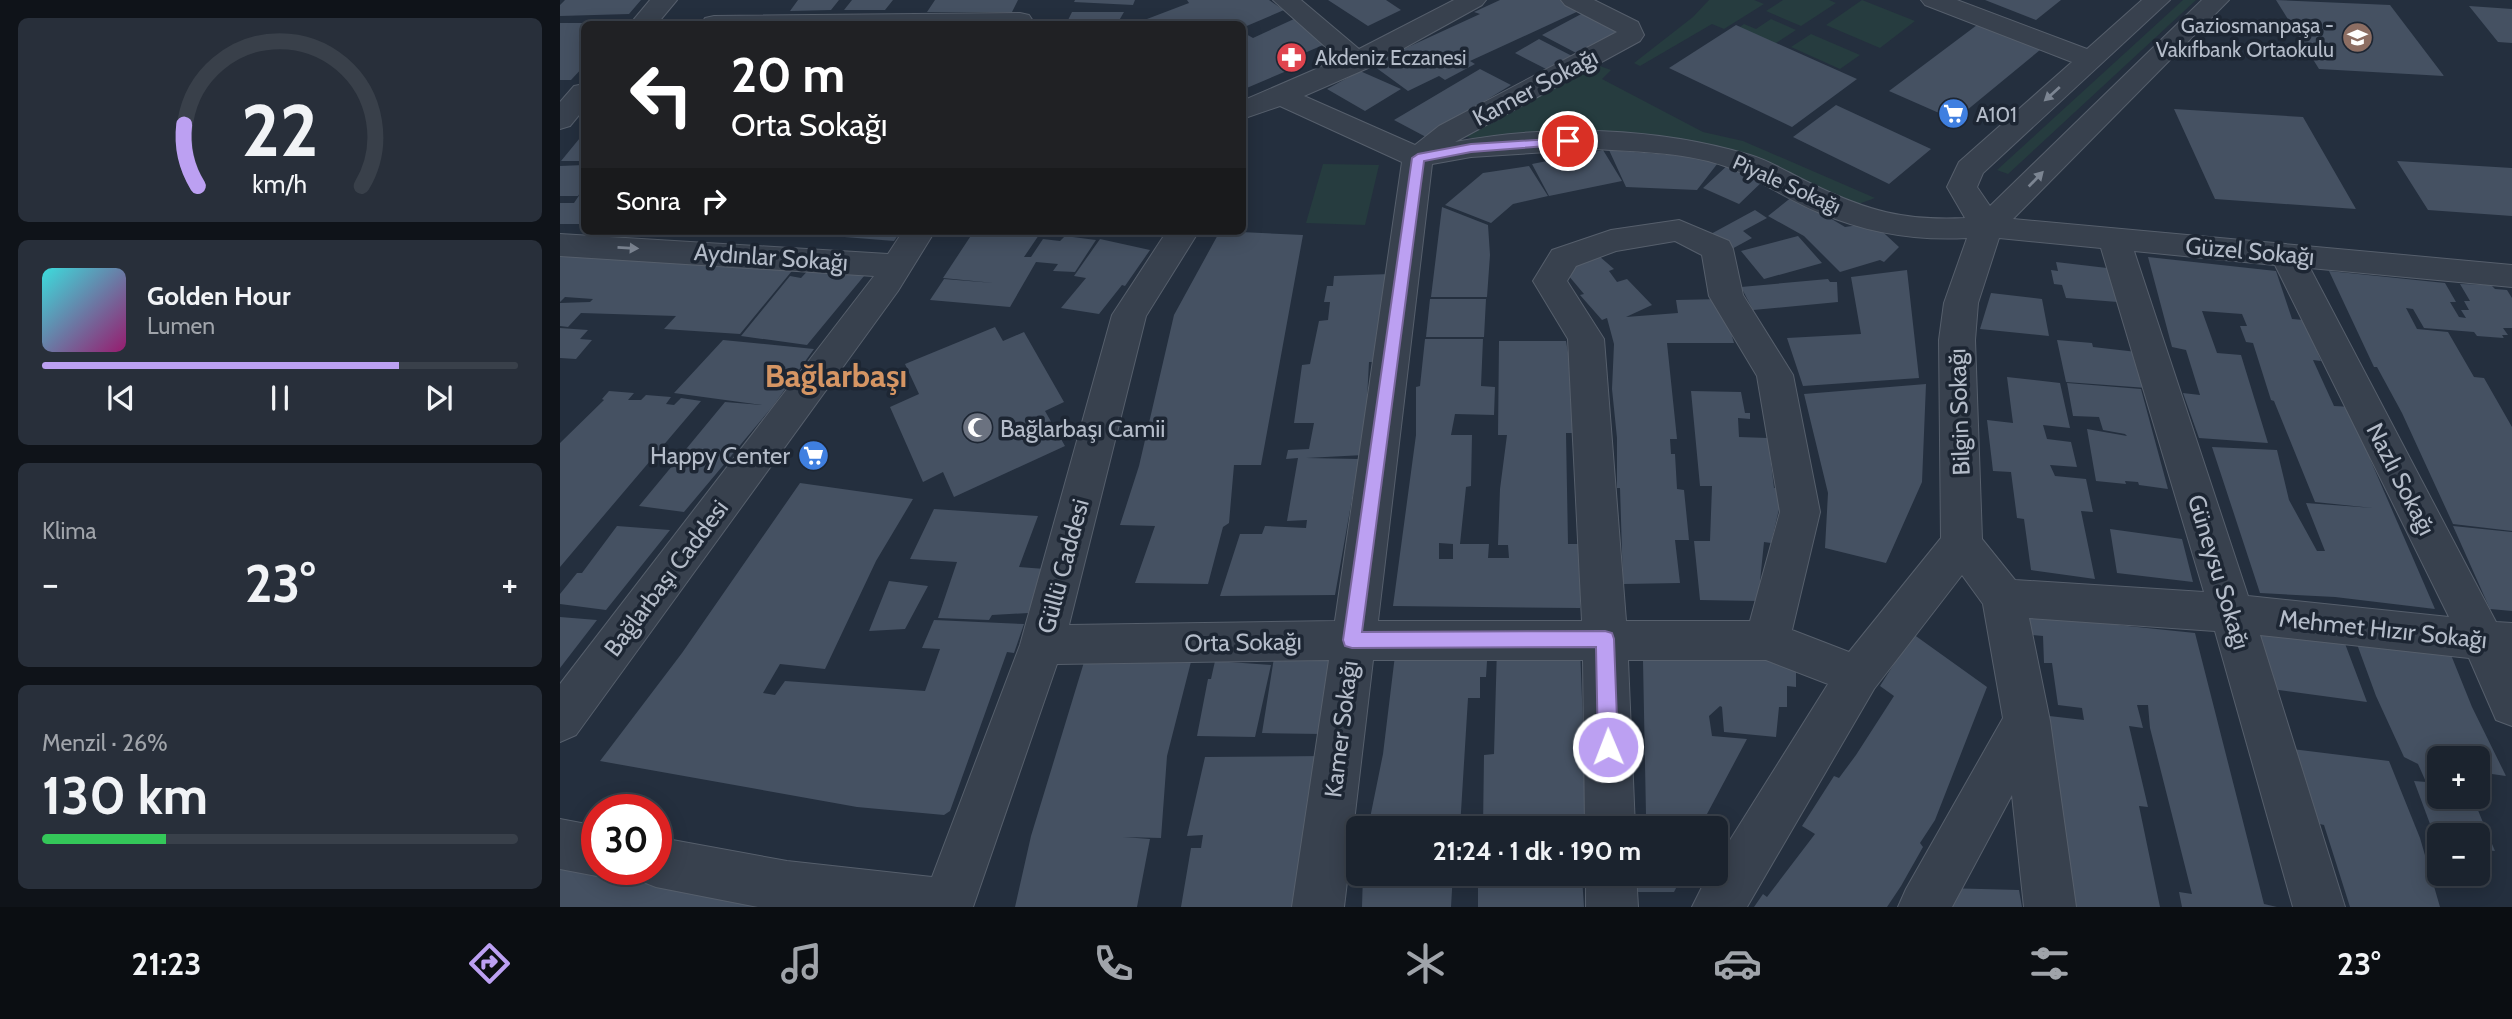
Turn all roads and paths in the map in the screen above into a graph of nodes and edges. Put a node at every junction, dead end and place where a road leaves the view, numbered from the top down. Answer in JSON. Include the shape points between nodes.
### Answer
{"nodes":[{"id":1,"x":664,"y":0,"type":"edge"},
{"id":2,"x":777,"y":0,"type":"edge"},
{"id":3,"x":902,"y":0,"type":"edge"},
{"id":4,"x":1286,"y":0,"type":"edge"},
{"id":5,"x":1473,"y":0,"type":"edge"},
{"id":6,"x":1574,"y":0,"type":"edge"},
{"id":7,"x":1934,"y":0,"type":"edge"},
{"id":8,"x":2157,"y":0,"type":"edge"},
{"id":9,"x":2216,"y":0,"type":"edge"},
{"id":10,"x":1023,"y":15,"type":"edge"},
{"id":11,"x":646,"y":21,"type":"edge"},
{"id":12,"x":760,"y":21,"type":"edge"},
{"id":13,"x":891,"y":21,"type":"edge"},
{"id":14,"x":923,"y":21,"type":"edge"},
{"id":15,"x":2090,"y":60,"type":"junction"},
{"id":16,"x":1358,"y":62,"type":"junction"},
{"id":17,"x":581,"y":96,"type":"edge"},
{"id":18,"x":1282,"y":97,"type":"junction"},
{"id":19,"x":1246,"y":110,"type":"edge"},
{"id":20,"x":560,"y":120,"type":"edge"},
{"id":21,"x":1246,"y":132,"type":"edge"},
{"id":22,"x":1418,"y":158,"type":"junction"},
{"id":23,"x":1987,"y":227,"type":"junction"},
{"id":24,"x":916,"y":235,"type":"edge"},
{"id":25,"x":1181,"y":235,"type":"edge"},
{"id":26,"x":2114,"y":239,"type":"junction"},
{"id":27,"x":751,"y":243,"type":"edge"},
{"id":28,"x":560,"y":245,"type":"edge"},
{"id":29,"x":2287,"y":255,"type":"junction"},
{"id":30,"x":897,"y":265,"type":"junction"},
{"id":31,"x":2512,"y":276,"type":"edge"},
{"id":32,"x":1962,"y":542,"type":"junction"},
{"id":33,"x":2003,"y":597,"type":"junction"},
{"id":34,"x":2232,"y":613,"type":"junction"},
{"id":35,"x":1605,"y":639,"type":"junction"},
{"id":36,"x":1352,"y":640,"type":"junction"},
{"id":37,"x":1767,"y":641,"type":"junction"},
{"id":38,"x":2497,"y":641,"type":"edge"},
{"id":39,"x":1042,"y":645,"type":"junction"},
{"id":40,"x":1858,"y":675,"type":"junction"},
{"id":41,"x":2512,"y":705,"type":"edge"},
{"id":42,"x":560,"y":720,"type":"edge"},
{"id":43,"x":2028,"y":722,"type":"junction"},
{"id":44,"x":1610,"y":816,"type":"edge"},
{"id":45,"x":560,"y":844,"type":"edge"},
{"id":46,"x":581,"y":848,"type":"edge"},
{"id":47,"x":672,"y":865,"type":"edge"},
{"id":48,"x":1611,"y":886,"type":"edge"},
{"id":49,"x":948,"y":906,"type":"edge"},
{"id":50,"x":1318,"y":907,"type":"edge"},
{"id":51,"x":1612,"y":907,"type":"edge"},
{"id":52,"x":1718,"y":907,"type":"edge"},
{"id":53,"x":1924,"y":907,"type":"edge"},
{"id":54,"x":2050,"y":907,"type":"edge"},
{"id":55,"x":2319,"y":907,"type":"edge"}],
"edges":[{"from":1,"to":11,"type":"street"},
{"from":2,"to":12,"type":"street"},
{"from":3,"to":13,"type":"street"},
{"from":4,"to":16,"type":"street"},
{"from":5,"to":16,"type":"street"},
{"from":6,"to":22,"type":"street","name":"Kamer Sokağı","via":[[1621,12],[1632,35],[1449,132]]},
{"from":7,"to":15,"type":"street"},
{"from":8,"to":15,"type":"street"},
{"from":23,"to":9,"type":"street","name":"Bilgin Sokağı","one_way":true},
{"from":10,"to":14,"type":"street"},
{"from":15,"to":23,"type":"street","one_way":true,"via":[[1970,169],[1962,187]]},
{"from":16,"to":18,"type":"street"},
{"from":17,"to":20,"type":"street"},
{"from":18,"to":19,"type":"street"},
{"from":18,"to":22,"type":"street"},
{"from":19,"to":21,"type":"street"},
{"from":22,"to":23,"type":"street","name":"Piyale Sokağı","via":[[1471,148],[1595,140],[1677,146],[1742,162],[1831,206],[1892,226],[1929,230]]},
{"from":22,"to":36,"type":"street","name":"Kamer Sokağı"},
{"from":23,"to":26,"type":"street","name":"Güzel Sokağı"},
{"from":23,"to":32,"type":"street","name":"Bilgin Sokağı","via":[[1961,303],[1956,340]]},
{"from":24,"to":30,"type":"street","name":"Bağlarbaşı Caddesi"},
{"from":25,"to":39,"type":"street","name":"Güllü Caddesi","via":[[1129,316]]},
{"from":26,"to":29,"type":"street","name":"Güzel Sokağı"},
{"from":26,"to":34,"type":"street","name":"Güneysu Sokağı"},
{"from":28,"to":27,"type":"street","name":"Aydınlar Sokağı","one_way":true},
{"from":27,"to":30,"type":"street","name":"Aydınlar Sokağı"},
{"from":29,"to":31,"type":"street","name":"Güzel Sokağı"},
{"from":29,"to":38,"type":"street","name":"Nazlı Sokağı"},
{"from":30,"to":42,"type":"street","name":"Bağlarbaşı Caddesi"},
{"from":32,"to":33,"type":"street"},
{"from":32,"to":40,"type":"street"},
{"from":33,"to":34,"type":"street","name":"Mehmet Hızır Sokağı"},
{"from":33,"to":43,"type":"street"},
{"from":34,"to":38,"type":"street","name":"Mehmet Hızır Sokağı"},
{"from":34,"to":55,"type":"street","name":"Güneysu Sokağı"},
{"from":35,"to":36,"type":"street","name":"Orta Sokağı"},
{"from":35,"to":37,"type":"street","name":"Orta Sokağı"},
{"from":35,"to":37,"type":"street","via":[[1586,339],[1550,281],[1564,258],[1611,241],[1679,230],[1717,249],[1726,296],[1776,375],[1800,512]]},
{"from":35,"to":44,"type":"street"},
{"from":36,"to":39,"type":"street","name":"Orta Sokağı"},
{"from":36,"to":50,"type":"street","name":"Kamer Sokağı"},
{"from":37,"to":40,"type":"street","name":"Orta Sokağı"},
{"from":38,"to":41,"type":"street","name":"Nazlı Sokağı"},
{"from":39,"to":49,"type":"street","name":"Güllü Caddesi"},
{"from":40,"to":52,"type":"street"},
{"from":43,"to":53,"type":"street"},
{"from":43,"to":54,"type":"street"},
{"from":45,"to":46,"type":"street"},
{"from":47,"to":49,"type":"street","via":[[787,887]]},
{"from":48,"to":51,"type":"street"}]}
